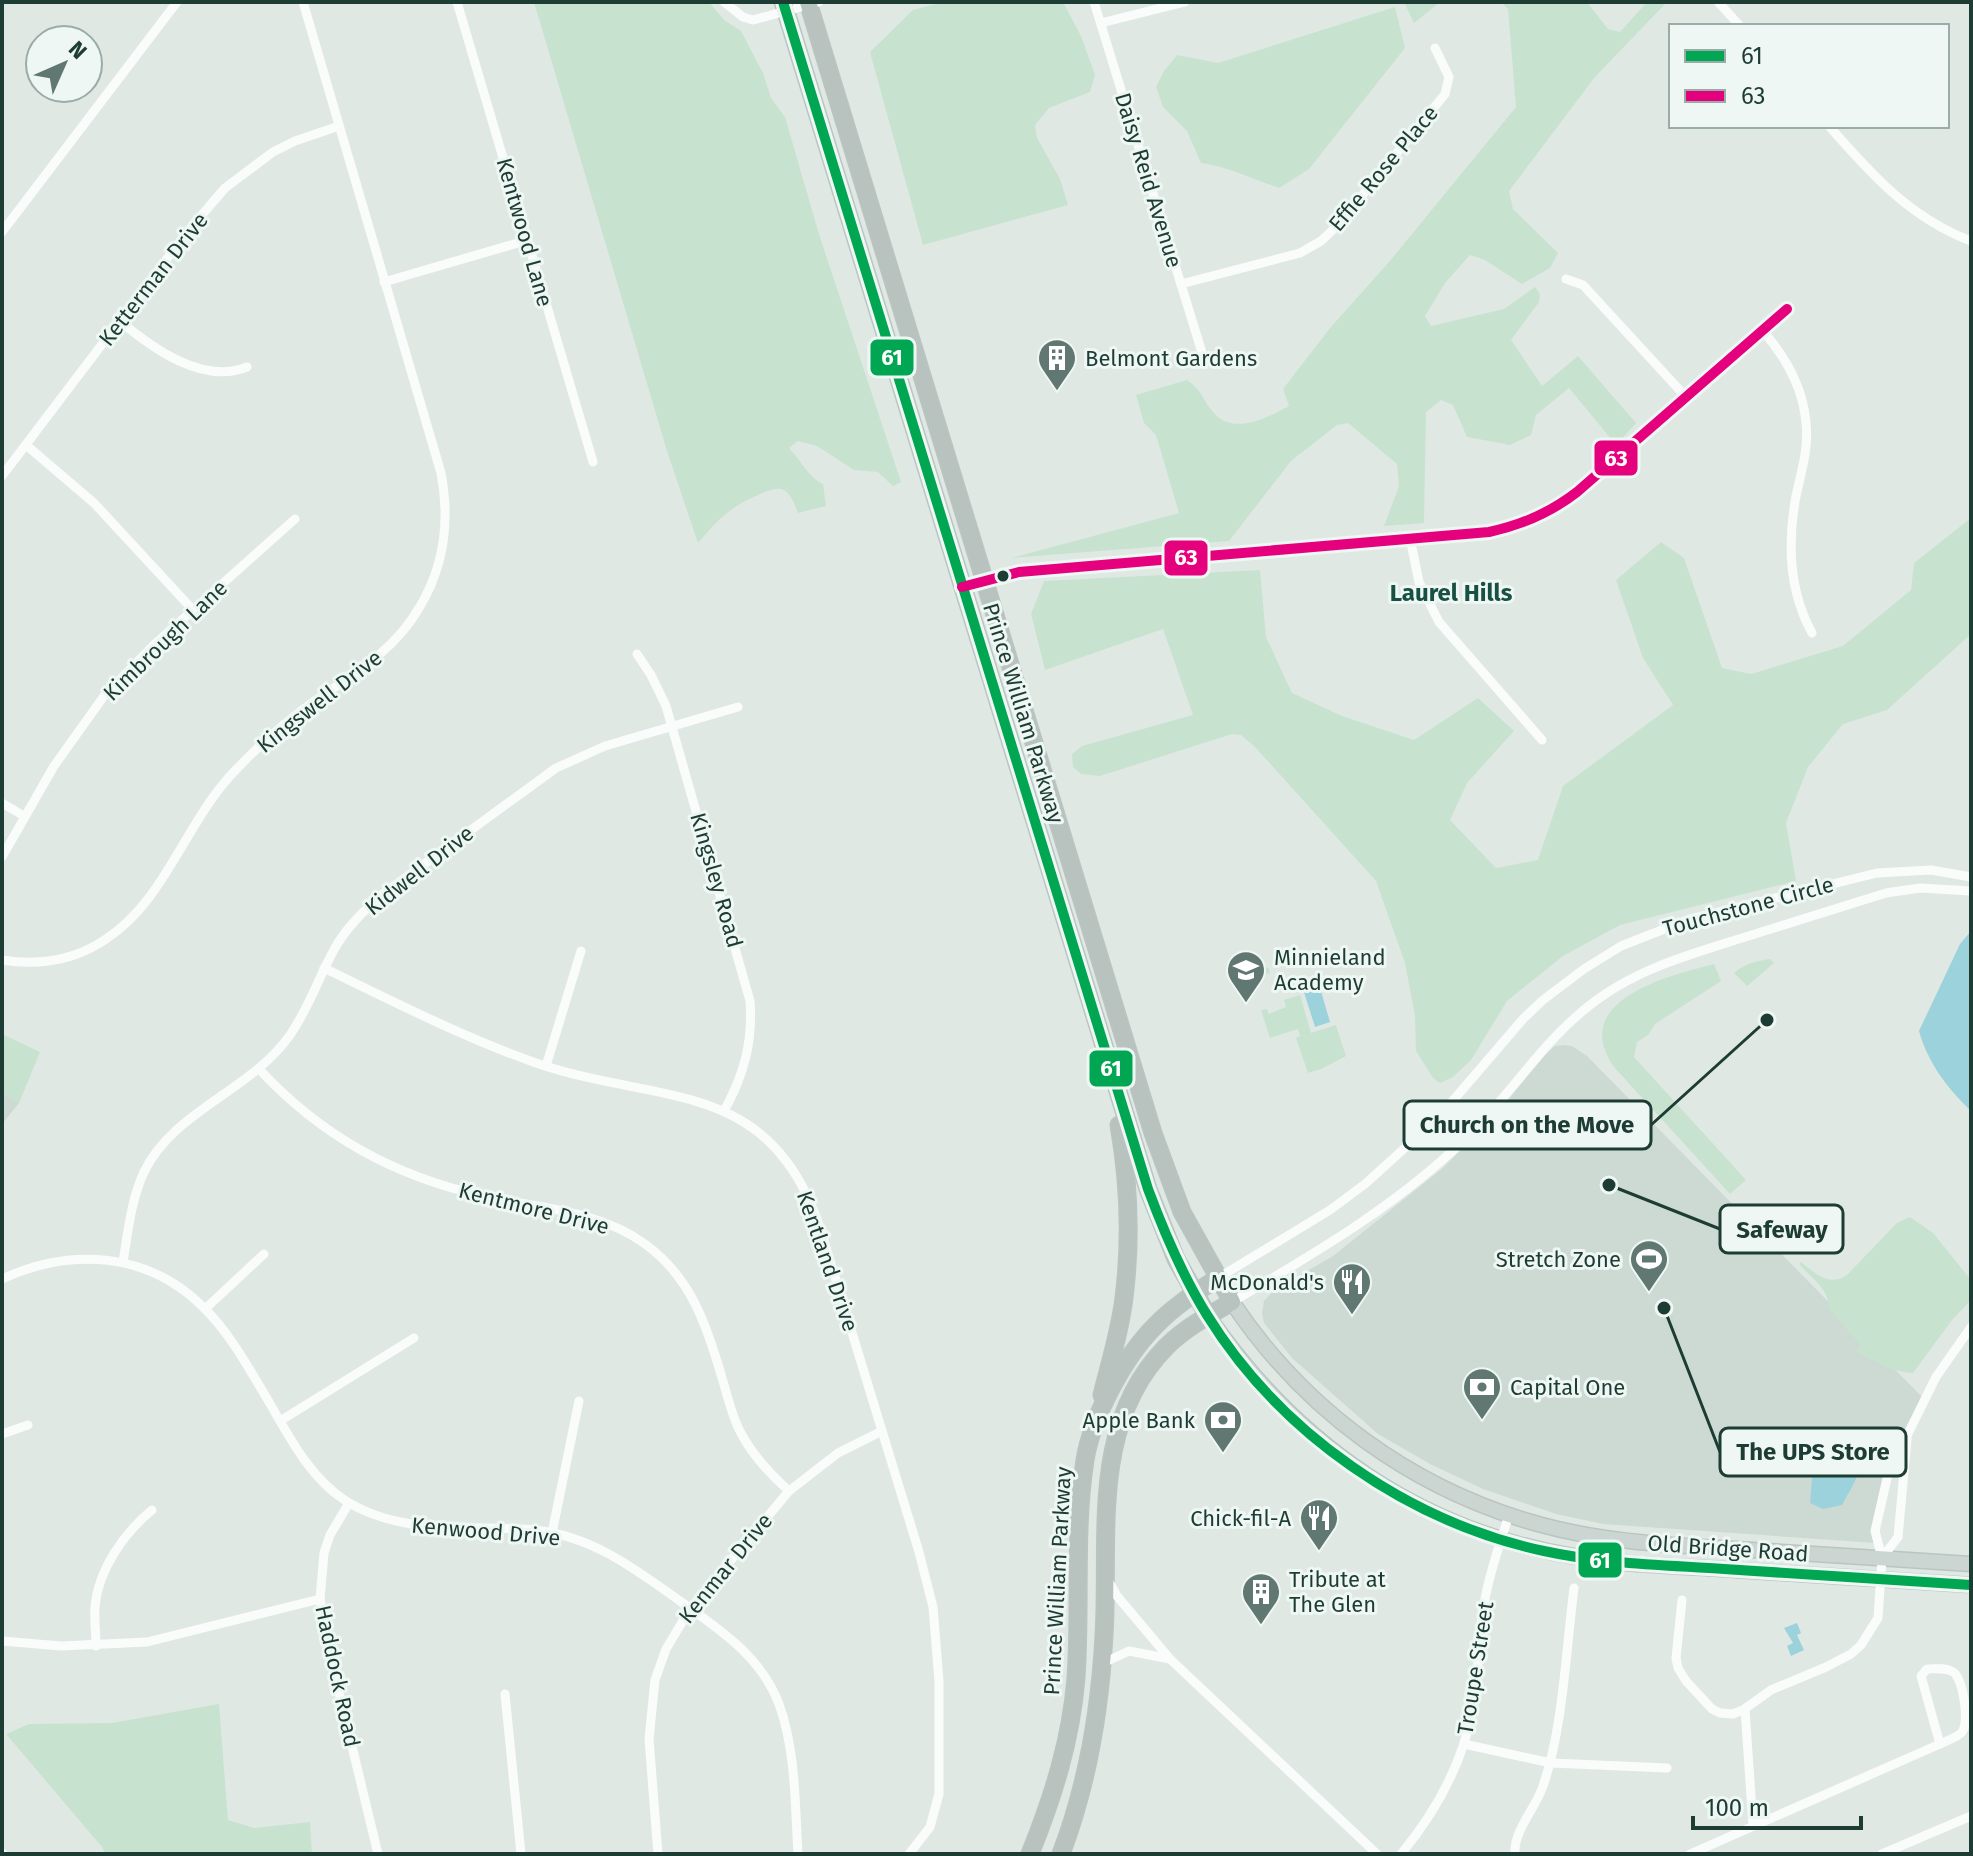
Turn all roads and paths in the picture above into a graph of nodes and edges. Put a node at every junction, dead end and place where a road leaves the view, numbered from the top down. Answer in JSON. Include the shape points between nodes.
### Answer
{"nodes":[{"id":1,"x":177,"y":2,"type":"edge"},
{"id":2,"x":303,"y":2,"type":"edge"},
{"id":3,"x":457,"y":2,"type":"edge"},
{"id":4,"x":724,"y":2,"type":"edge"},
{"id":5,"x":1094,"y":2,"type":"edge"},
{"id":6,"x":1185,"y":2,"type":"edge"},
{"id":7,"x":1718,"y":2,"type":"edge"},
{"id":8,"x":812,"y":3,"type":"edge"},
{"id":9,"x":784,"y":7,"type":"edge"},
{"id":10,"x":1101,"y":23,"type":"junction"},
{"id":11,"x":1738,"y":24,"type":"edge"},
{"id":12,"x":1435,"y":48,"type":"dead end"},
{"id":13,"x":339,"y":126,"type":"junction"},
{"id":14,"x":1831,"y":128,"type":"edge"},
{"id":15,"x":2,"y":232,"type":"edge"},
{"id":16,"x":528,"y":240,"type":"junction"},
{"id":17,"x":1971,"y":241,"type":"edge"},
{"id":18,"x":1566,"y":279,"type":"dead end"},
{"id":19,"x":384,"y":282,"type":"junction"},
{"id":20,"x":1181,"y":284,"type":"junction"},
{"id":21,"x":1787,"y":309,"type":"dead end"},
{"id":22,"x":120,"y":321,"type":"junction"},
{"id":23,"x":1762,"y":330,"type":"junction"},
{"id":24,"x":1204,"y":359,"type":"dead end"},
{"id":25,"x":247,"y":367,"type":"dead end"},
{"id":26,"x":1686,"y":397,"type":"junction"},
{"id":27,"x":26,"y":445,"type":"junction"},
{"id":28,"x":593,"y":462,"type":"dead end"},
{"id":29,"x":2,"y":476,"type":"edge"},
{"id":30,"x":295,"y":519,"type":"dead end"},
{"id":31,"x":1410,"y":538,"type":"junction"},
{"id":32,"x":985,"y":581,"type":"junction"},
{"id":33,"x":962,"y":587,"type":"junction"},
{"id":34,"x":193,"y":610,"type":"junction"},
{"id":35,"x":1812,"y":633,"type":"dead end"},
{"id":36,"x":637,"y":654,"type":"dead end"},
{"id":37,"x":738,"y":707,"type":"dead end"},
{"id":38,"x":672,"y":728,"type":"junction"},
{"id":39,"x":1542,"y":740,"type":"dead end"},
{"id":40,"x":2,"y":803,"type":"edge"},
{"id":41,"x":24,"y":816,"type":"junction"},
{"id":42,"x":2,"y":857,"type":"edge"},
{"id":43,"x":1971,"y":878,"type":"edge"},
{"id":44,"x":1970,"y":891,"type":"edge"},
{"id":45,"x":581,"y":951,"type":"dead end"},
{"id":46,"x":2,"y":960,"type":"edge"},
{"id":47,"x":324,"y":968,"type":"junction"},
{"id":48,"x":1108,"y":1060,"type":"junction"},
{"id":49,"x":546,"y":1066,"type":"junction"},
{"id":50,"x":259,"y":1069,"type":"junction"},
{"id":51,"x":724,"y":1111,"type":"junction"},
{"id":52,"x":264,"y":1254,"type":"dead end"},
{"id":53,"x":123,"y":1262,"type":"junction"},
{"id":54,"x":1218,"y":1278,"type":"junction"},
{"id":55,"x":2,"y":1279,"type":"edge"},
{"id":56,"x":1194,"y":1293,"type":"junction"},
{"id":57,"x":1232,"y":1302,"type":"junction"},
{"id":58,"x":205,"y":1309,"type":"junction"},
{"id":59,"x":1208,"y":1316,"type":"junction"},
{"id":60,"x":1971,"y":1327,"type":"edge"},
{"id":61,"x":414,"y":1338,"type":"dead end"},
{"id":62,"x":579,"y":1401,"type":"dead end"},
{"id":63,"x":280,"y":1421,"type":"junction"},
{"id":64,"x":28,"y":1425,"type":"dead end"},
{"id":65,"x":882,"y":1431,"type":"junction"},
{"id":66,"x":2,"y":1434,"type":"edge"},
{"id":67,"x":1908,"y":1435,"type":"junction"},
{"id":68,"x":1091,"y":1437,"type":"junction"},
{"id":69,"x":789,"y":1491,"type":"junction"},
{"id":70,"x":349,"y":1503,"type":"junction"},
{"id":71,"x":152,"y":1510,"type":"dead end"},
{"id":72,"x":1509,"y":1515,"type":"junction"},
{"id":73,"x":552,"y":1533,"type":"junction"},
{"id":74,"x":1501,"y":1539,"type":"junction"},
{"id":75,"x":1882,"y":1558,"type":"junction"},
{"id":76,"x":1971,"y":1564,"type":"edge"},
{"id":77,"x":1105,"y":1571,"type":"junction"},
{"id":78,"x":1880,"y":1579,"type":"junction"},
{"id":79,"x":1971,"y":1585,"type":"edge"},
{"id":80,"x":1574,"y":1588,"type":"dead end"},
{"id":81,"x":320,"y":1599,"type":"junction"},
{"id":82,"x":1682,"y":1600,"type":"dead end"},
{"id":83,"x":690,"y":1609,"type":"junction"},
{"id":84,"x":2,"y":1641,"type":"edge"},
{"id":85,"x":96,"y":1646,"type":"junction"},
{"id":86,"x":1170,"y":1659,"type":"junction"},
{"id":87,"x":1101,"y":1664,"type":"junction"},
{"id":88,"x":505,"y":1694,"type":"dead end"},
{"id":89,"x":1745,"y":1709,"type":"junction"},
{"id":90,"x":1464,"y":1744,"type":"junction"},
{"id":91,"x":1940,"y":1744,"type":"junction"},
{"id":92,"x":1551,"y":1763,"type":"junction"},
{"id":93,"x":1667,"y":1768,"type":"dead end"},
{"id":94,"x":1971,"y":1816,"type":"edge"},
{"id":95,"x":1753,"y":1826,"type":"junction"},
{"id":96,"x":1910,"y":1842,"type":"junction"},
{"id":97,"x":378,"y":1854,"type":"edge"},
{"id":98,"x":521,"y":1854,"type":"edge"},
{"id":99,"x":658,"y":1854,"type":"edge"},
{"id":100,"x":798,"y":1854,"type":"edge"},
{"id":101,"x":909,"y":1854,"type":"edge"},
{"id":102,"x":1030,"y":1854,"type":"edge"},
{"id":103,"x":1061,"y":1854,"type":"edge"},
{"id":104,"x":1377,"y":1854,"type":"edge"},
{"id":105,"x":1401,"y":1854,"type":"edge"},
{"id":106,"x":1515,"y":1854,"type":"edge"},
{"id":107,"x":1690,"y":1854,"type":"edge"},
{"id":108,"x":1882,"y":1854,"type":"edge"},
{"id":109,"x":1916,"y":1854,"type":"edge"}],
"edges":[{"from":1,"to":15,"type":"street"},
{"from":2,"to":13,"type":"street","name":"Kingswell Drive"},
{"from":3,"to":16,"type":"street","name":"Kentwood Lane"},
{"from":4,"to":9,"type":"street","via":[[753,20]]},
{"from":5,"to":10,"type":"street","name":"Daisy Reid Avenue"},
{"from":6,"to":10,"type":"street"},
{"from":7,"to":11,"type":"street"},
{"from":8,"to":9,"type":"street"},
{"from":8,"to":32,"type":"highway","name":"Prince William Parkway"},
{"from":9,"to":33,"type":"highway","name":"Prince William Parkway"},
{"from":10,"to":20,"type":"street","name":"Daisy Reid Avenue"},
{"from":12,"to":20,"type":"street","name":"Effie Rose Place","via":[[1449,77],[1445,94],[1321,241],[1300,253]]},
{"from":13,"to":19,"type":"street","name":"Kingswell Drive"},
{"from":13,"to":22,"type":"street","name":"Ketterman Drive","via":[[273,152],[232,181]]},
{"from":14,"to":17,"type":"street","via":[[1899,200]]},
{"from":16,"to":19,"type":"street"},
{"from":16,"to":28,"type":"street","name":"Kentwood Lane"},
{"from":18,"to":26,"type":"street","via":[[1583,285]]},
{"from":19,"to":46,"type":"street","name":"Kingswell Drive","via":[[444,491],[442,551],[420,607],[374,660],[287,722],[229,777],[151,895],[123,927],[88,950],[56,961]]},
{"from":20,"to":24,"type":"street","name":"Daisy Reid Avenue"},
{"from":21,"to":23,"type":"street"},
{"from":22,"to":25,"type":"street","via":[[159,350],[195,366],[227,373]]},
{"from":22,"to":27,"type":"street","name":"Ketterman Drive"},
{"from":23,"to":26,"type":"street"},
{"from":23,"to":35,"type":"street","via":[[1789,366],[1803,403],[1805,458],[1791,547],[1796,595]]},
{"from":26,"to":31,"type":"street","via":[[1577,492],[1545,513],[1489,532]]},
{"from":27,"to":29,"type":"street","name":"Ketterman Drive"},
{"from":27,"to":34,"type":"street","via":[[94,503]]},
{"from":30,"to":34,"type":"street","name":"Kimbrough Lane"},
{"from":31,"to":32,"type":"street","via":[[1112,562]]},
{"from":31,"to":39,"type":"street","via":[[1419,582],[1439,622]]},
{"from":32,"to":33,"type":"street"},
{"from":32,"to":54,"type":"highway","name":"Prince William Parkway","via":[[1157,1145],[1182,1212]]},
{"from":33,"to":48,"type":"highway","name":"Prince William Parkway"},
{"from":34,"to":41,"type":"street","name":"Kimbrough Lane","via":[[104,696]]},
{"from":36,"to":38,"type":"street","name":"Kingsley Road","via":[[662,697]]},
{"from":37,"to":38,"type":"street","name":"Kidwell Drive"},
{"from":38,"to":47,"type":"street","name":"Kidwell Drive","via":[[605,746],[547,773],[379,897],[345,933]]},
{"from":38,"to":51,"type":"street","name":"Kingsley Road","via":[[750,1001],[747,1057]]},
{"from":40,"to":41,"type":"street"},
{"from":41,"to":42,"type":"street","name":"Kimbrough Lane"},
{"from":43,"to":44,"type":"street"},
{"from":43,"to":54,"type":"street","name":"Touchstone Circle","via":[[1931,870],[1877,873],[1690,919],[1621,946],[1543,1000],[1446,1110],[1365,1184]]},
{"from":44,"to":57,"type":"street","name":"Touchstone Circle","via":[[1920,888],[1886,893],[1674,959],[1622,984],[1543,1048],[1476,1128],[1437,1165],[1363,1221]]},
{"from":45,"to":49,"type":"street"},
{"from":47,"to":49,"type":"street","name":"Kentland Drive"},
{"from":47,"to":50,"type":"street","name":"Kidwell Drive","via":[[290,1035]]},
{"from":48,"to":56,"type":"highway","name":"Prince William Parkway","via":[[1148,1189]]},
{"from":48,"to":68,"type":"highway","via":[[1121,1139],[1128,1239],[1124,1299]]},
{"from":49,"to":51,"type":"street","name":"Kentland Drive","via":[[685,1096]]},
{"from":50,"to":53,"type":"street","name":"Kidwell Drive","via":[[182,1126],[152,1159],[137,1191]]},
{"from":50,"to":69,"type":"street","name":"Kentmore Drive","via":[[316,1123],[383,1163],[450,1188],[608,1223],[644,1243],[689,1291],[710,1335],[742,1435]]},
{"from":51,"to":65,"type":"street","name":"Kentland Drive","via":[[773,1146],[811,1200]]},
{"from":52,"to":58,"type":"street"},
{"from":53,"to":55,"type":"street","name":"Kenwood Drive","via":[[57,1261]]},
{"from":53,"to":58,"type":"street","name":"Kenwood Drive","via":[[172,1282]]},
{"from":54,"to":56,"type":"highway","name":"Prince William Parkway"},
{"from":54,"to":57,"type":"highway","name":"Prince William Parkway"},
{"from":56,"to":59,"type":"highway","name":"Prince William Parkway"},
{"from":56,"to":68,"type":"highway","name":"Prince William Parkway","via":[[1140,1344]]},
{"from":57,"to":59,"type":"highway","name":"Prince William Parkway"},
{"from":57,"to":72,"type":"main road","name":"Old Bridge Road","via":[[1292,1379],[1349,1430],[1423,1478]]},
{"from":58,"to":63,"type":"street","name":"Kenwood Drive","via":[[242,1357]]},
{"from":59,"to":74,"type":"main road","name":"Old Bridge Road","via":[[1254,1378],[1344,1461],[1402,1497]]},
{"from":59,"to":77,"type":"highway","name":"Prince William Parkway","via":[[1155,1359],[1124,1413],[1107,1477]]},
{"from":60,"to":67,"type":"street","via":[[1936,1377]]},
{"from":61,"to":63,"type":"street"},
{"from":62,"to":73,"type":"street"},
{"from":63,"to":70,"type":"street","name":"Kenwood Drive","via":[[310,1469]]},
{"from":64,"to":66,"type":"street"},
{"from":65,"to":69,"type":"street","name":"Kenmar Drive","via":[[838,1453]]},
{"from":65,"to":101,"type":"street","name":"Kentland Drive","via":[[928,1582],[937,1657],[939,1794],[930,1827]]},
{"from":67,"to":75,"type":"street","via":[[1898,1537]]},
{"from":67,"to":75,"type":"street","via":[[1888,1474],[1879,1510],[1874,1537]]},
{"from":68,"to":102,"type":"highway","name":"Prince William Parkway","via":[[1083,1480],[1071,1723],[1060,1772]]},
{"from":69,"to":83,"type":"street","name":"Kenmar Drive"},
{"from":70,"to":73,"type":"street","name":"Kenwood Drive","via":[[386,1520],[413,1525]]},
{"from":70,"to":81,"type":"street","name":"Haddock Road","via":[[324,1553]]},
{"from":71,"to":85,"type":"street","via":[[131,1529],[108,1564],[95,1607]]},
{"from":72,"to":74,"type":"street","name":"Troupe Street"},
{"from":72,"to":75,"type":"main road","name":"Old Bridge Road","via":[[1620,1540]]},
{"from":73,"to":83,"type":"street","name":"Kenwood Drive","via":[[614,1556]]},
{"from":74,"to":78,"type":"main road","name":"Old Bridge Road","via":[[1616,1562]]},
{"from":74,"to":90,"type":"street","name":"Troupe Street","via":[[1484,1605]]},
{"from":75,"to":76,"type":"main road","name":"Old Bridge Road"},
{"from":75,"to":78,"type":"street"},
{"from":77,"to":86,"type":"street","via":[[1117,1596]]},
{"from":77,"to":87,"type":"highway","name":"Prince William Parkway"},
{"from":78,"to":79,"type":"main road","name":"Old Bridge Road"},
{"from":78,"to":89,"type":"street","via":[[1878,1618],[1861,1645],[1826,1667],[1771,1690]]},
{"from":80,"to":92,"type":"street"},
{"from":81,"to":85,"type":"street","via":[[172,1637]]},
{"from":81,"to":97,"type":"street","name":"Haddock Road"},
{"from":82,"to":89,"type":"street","via":[[1676,1658],[1683,1678],[1720,1713]]},
{"from":83,"to":99,"type":"street","name":"Kenmar Drive","via":[[666,1649],[651,1707]]},
{"from":83,"to":100,"type":"street","name":"Kenwood Drive","via":[[747,1653],[779,1704],[790,1749]]},
{"from":84,"to":85,"type":"street"},
{"from":86,"to":87,"type":"street","via":[[1129,1651]]},
{"from":86,"to":104,"type":"street"},
{"from":87,"to":103,"type":"highway","name":"Prince William Parkway","via":[[1090,1758]]},
{"from":88,"to":98,"type":"street"},
{"from":89,"to":95,"type":"street"},
{"from":90,"to":92,"type":"street"},
{"from":90,"to":105,"type":"street","name":"Troupe Street","via":[[1445,1790]]},
{"from":91,"to":91,"type":"street","via":[[1921,1676],[1927,1669],[1953,1672],[1960,1681],[1967,1721],[1956,1737]]},
{"from":91,"to":95,"type":"street"},
{"from":92,"to":93,"type":"street"},
{"from":92,"to":106,"type":"street","via":[[1515,1841]]},
{"from":94,"to":96,"type":"street"},
{"from":95,"to":107,"type":"street"},
{"from":96,"to":108,"type":"street"},
{"from":96,"to":109,"type":"street"}]}
